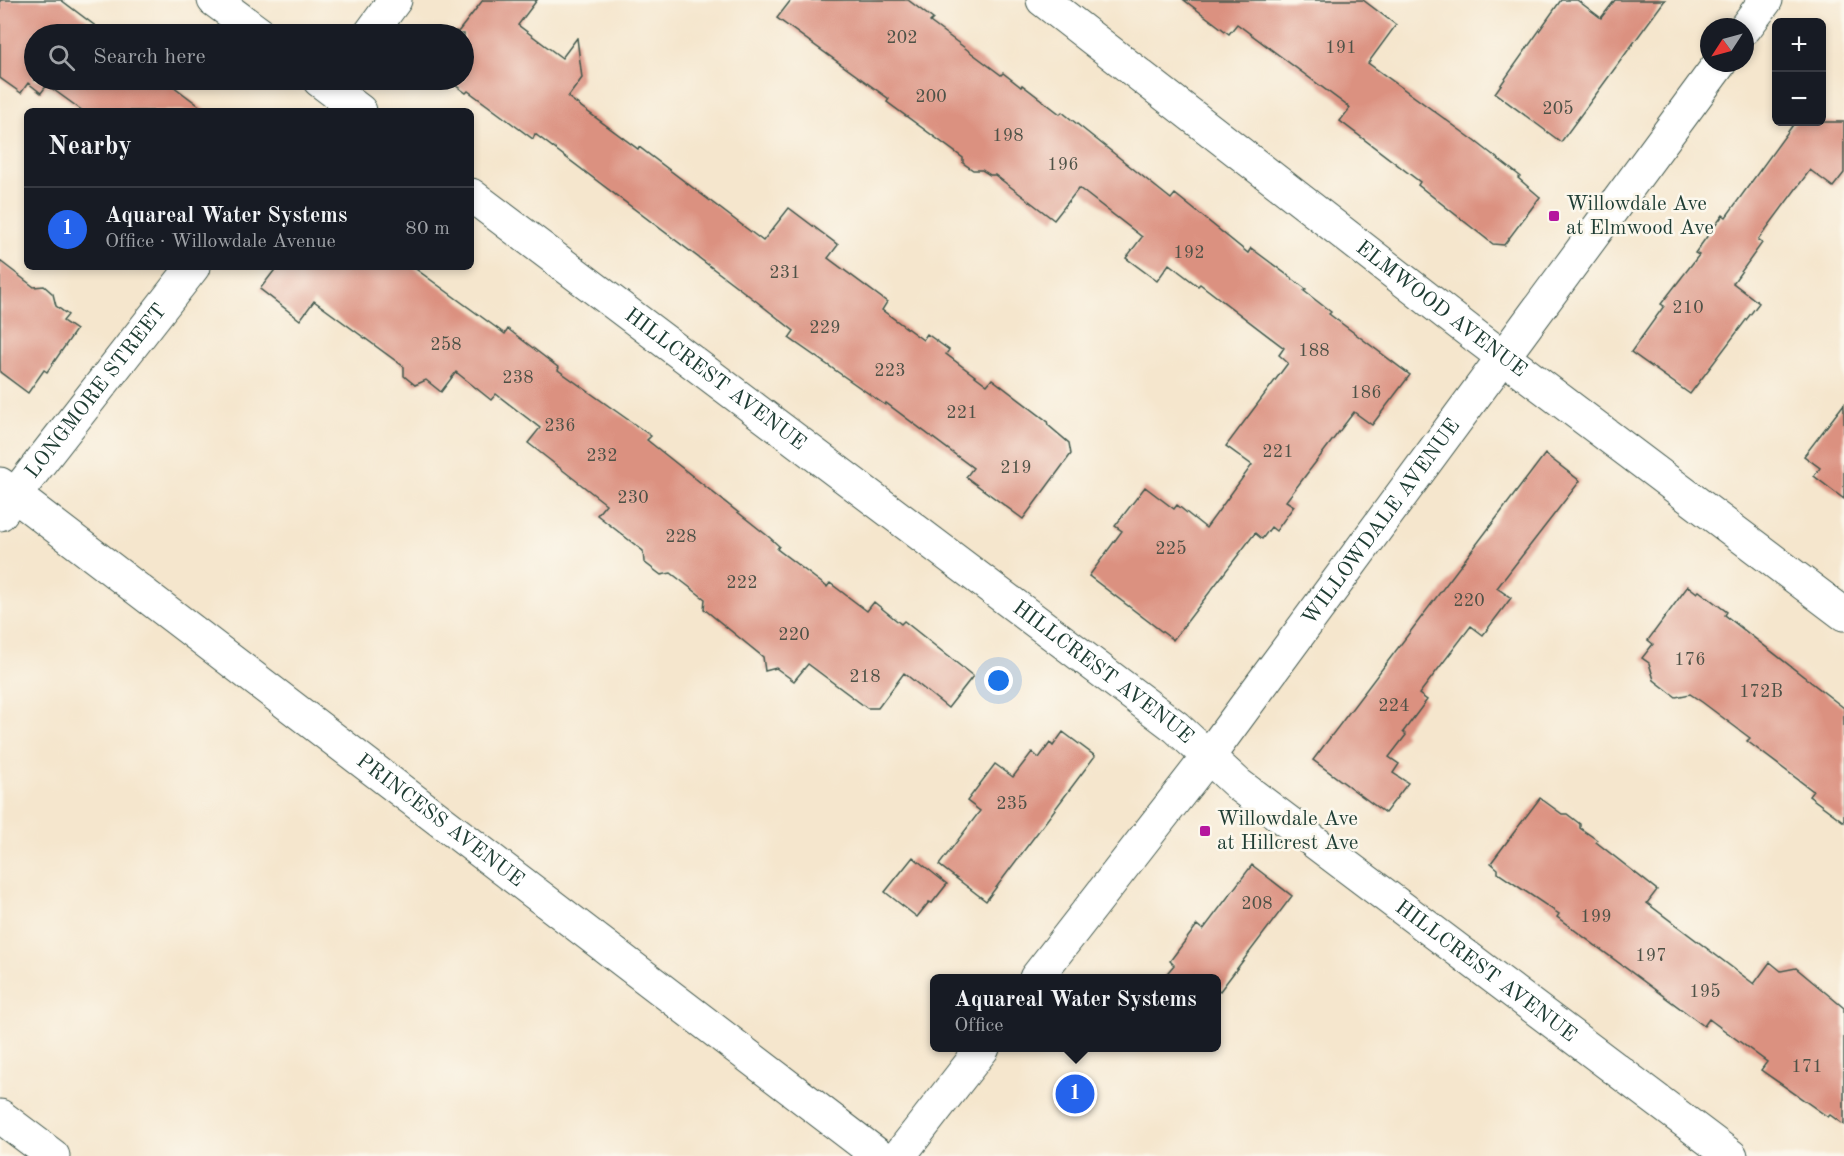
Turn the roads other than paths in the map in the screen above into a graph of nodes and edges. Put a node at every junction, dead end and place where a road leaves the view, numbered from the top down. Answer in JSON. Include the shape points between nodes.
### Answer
{"nodes":[{"id":1,"x":214,"y":0,"type":"edge"},
{"id":2,"x":395,"y":0,"type":"edge"},
{"id":3,"x":1043,"y":0,"type":"edge"},
{"id":4,"x":1766,"y":0,"type":"edge"},
{"id":5,"x":1752,"y":18,"type":"edge"},
{"id":6,"x":246,"y":24,"type":"edge"},
{"id":7,"x":377,"y":24,"type":"edge"},
{"id":8,"x":1712,"y":72,"type":"edge"},
{"id":9,"x":325,"y":90,"type":"edge"},
{"id":10,"x":355,"y":108,"type":"edge"},
{"id":11,"x":474,"y":197,"type":"edge"},
{"id":12,"x":191,"y":270,"type":"edge"},
{"id":13,"x":1504,"y":357,"type":"junction"},
{"id":14,"x":5,"y":498,"type":"edge"},
{"id":15,"x":1844,"y":614,"type":"edge"},
{"id":16,"x":1208,"y":757,"type":"junction"},
{"id":17,"x":1039,"y":974,"type":"edge"},
{"id":18,"x":979,"y":1052,"type":"edge"},
{"id":19,"x":0,"y":1116,"type":"edge"},
{"id":20,"x":53,"y":1156,"type":"edge"},
{"id":21,"x":879,"y":1156,"type":"edge"},
{"id":22,"x":899,"y":1156,"type":"edge"},
{"id":23,"x":1731,"y":1156,"type":"edge"}],
"edges":[{"from":1,"to":6,"type":"street"},
{"from":2,"to":7,"type":"street"},
{"from":3,"to":13,"type":"street","name":"ELMWOOD AVENUE"},
{"from":4,"to":5,"type":"street"},
{"from":8,"to":13,"type":"street","name":"WILLOWDALE AVENUE"},
{"from":9,"to":10,"type":"street"},
{"from":11,"to":16,"type":"street","name":"HILLCREST AVENUE","via":[[1176,727]]},
{"from":12,"to":14,"type":"street","name":"LONGMORE STREET"},
{"from":13,"to":15,"type":"street","name":"ELMWOOD AVENUE"},
{"from":13,"to":16,"type":"street","name":"WILLOWDALE AVENUE"},
{"from":14,"to":21,"type":"street","name":"PRINCESS AVENUE"},
{"from":16,"to":17,"type":"street","name":"WILLOWDALE AVENUE"},
{"from":16,"to":23,"type":"street","name":"HILLCREST AVENUE","via":[[1239,785]]},
{"from":18,"to":22,"type":"street"},
{"from":19,"to":20,"type":"street"}]}
